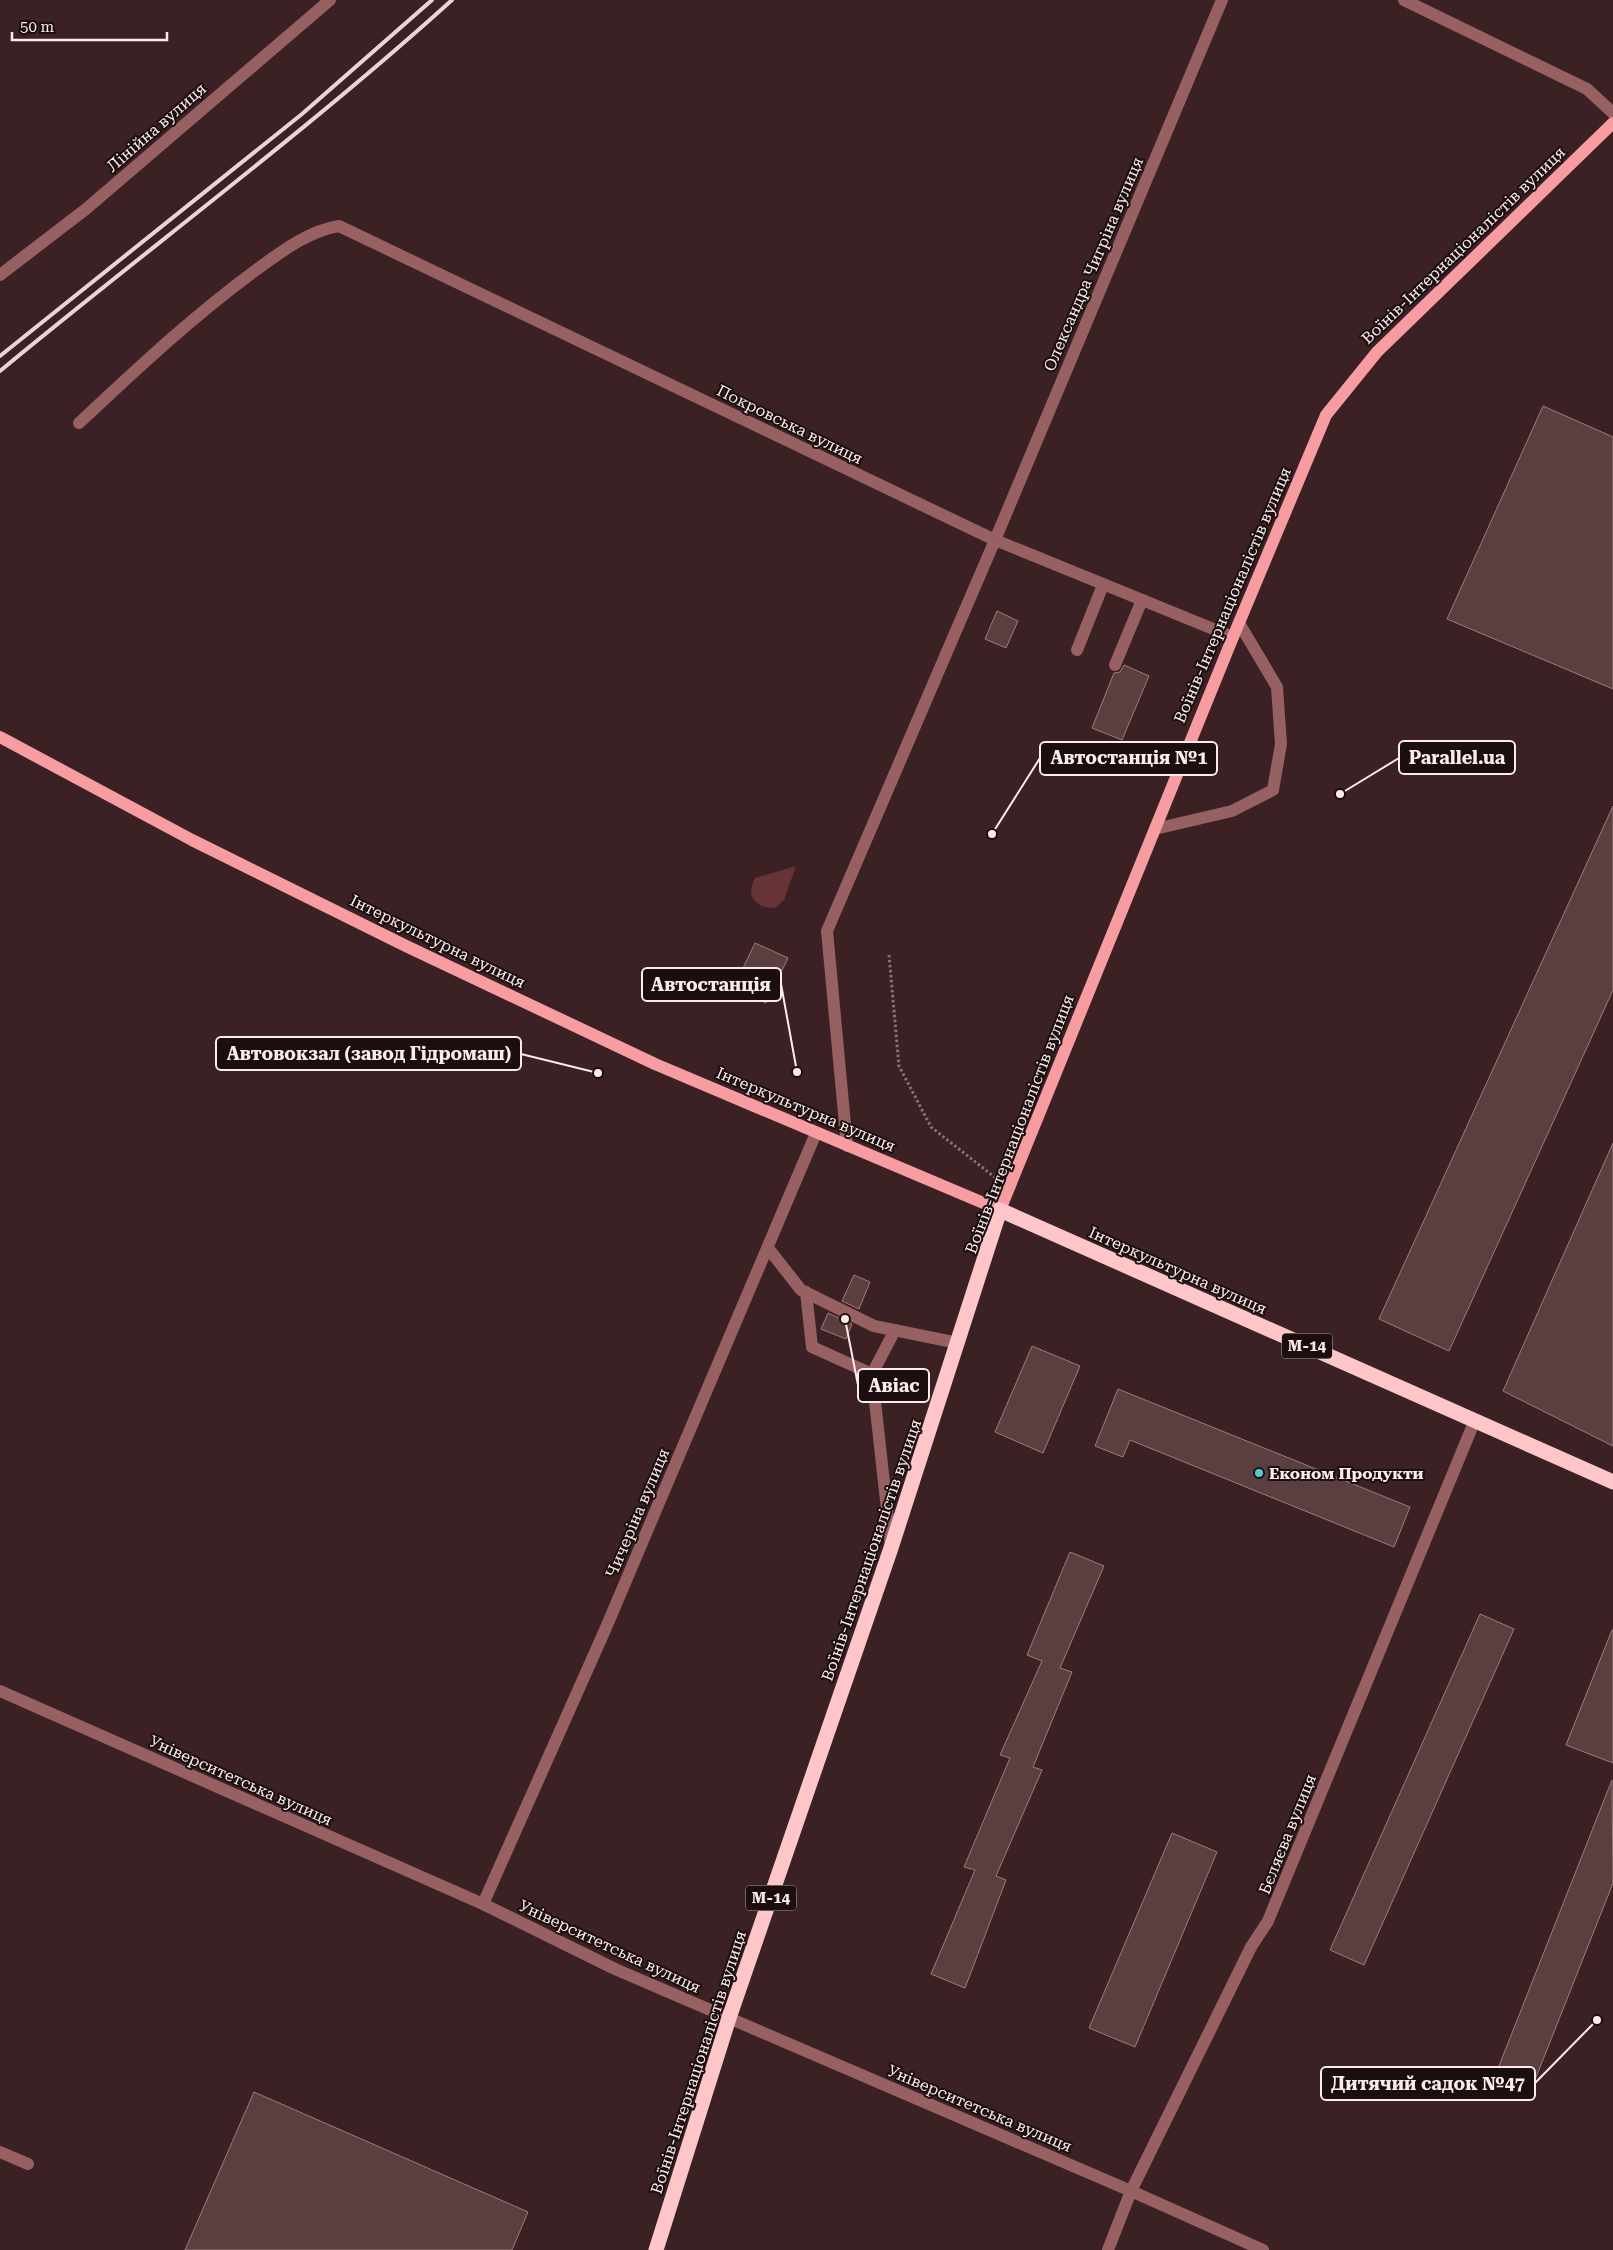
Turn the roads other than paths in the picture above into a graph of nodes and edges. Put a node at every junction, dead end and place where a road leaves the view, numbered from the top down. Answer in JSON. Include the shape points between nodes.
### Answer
{"nodes":[{"id":1,"x":330,"y":0,"type":"edge"},
{"id":2,"x":1222,"y":0,"type":"edge"},
{"id":3,"x":1404,"y":0,"type":"edge"},
{"id":4,"x":1613,"y":113,"type":"edge"},
{"id":5,"x":1613,"y":123,"type":"edge"},
{"id":6,"x":0,"y":276,"type":"edge"},
{"id":7,"x":79,"y":423,"type":"dead end"},
{"id":8,"x":995,"y":540,"type":"junction"},
{"id":9,"x":1103,"y":585,"type":"junction"},
{"id":10,"x":1142,"y":600,"type":"junction"},
{"id":11,"x":1239,"y":623,"type":"junction"},
{"id":12,"x":1233,"y":638,"type":"junction"},
{"id":13,"x":1077,"y":650,"type":"dead end"},
{"id":14,"x":1115,"y":665,"type":"dead end"},
{"id":15,"x":0,"y":737,"type":"edge"},
{"id":16,"x":1155,"y":829,"type":"junction"},
{"id":17,"x":816,"y":1133,"type":"junction"},
{"id":18,"x":847,"y":1146,"type":"junction"},
{"id":19,"x":1000,"y":1210,"type":"junction"},
{"id":20,"x":768,"y":1248,"type":"junction"},
{"id":21,"x":806,"y":1292,"type":"junction"},
{"id":22,"x":894,"y":1330,"type":"junction"},
{"id":23,"x":958,"y":1343,"type":"junction"},
{"id":24,"x":872,"y":1374,"type":"junction"},
{"id":25,"x":1475,"y":1420,"type":"junction"},
{"id":26,"x":1613,"y":1482,"type":"edge"},
{"id":27,"x":892,"y":1548,"type":"junction"},
{"id":28,"x":0,"y":1691,"type":"edge"},
{"id":29,"x":483,"y":1904,"type":"junction"},
{"id":30,"x":729,"y":2018,"type":"junction"},
{"id":31,"x":0,"y":2152,"type":"edge"},
{"id":32,"x":28,"y":2164,"type":"dead end"},
{"id":33,"x":1131,"y":2191,"type":"junction"},
{"id":34,"x":656,"y":2250,"type":"edge"},
{"id":35,"x":1108,"y":2250,"type":"edge"},
{"id":36,"x":1263,"y":2250,"type":"edge"}],
"edges":[{"from":1,"to":6,"type":"street","name":"Лінійна вулиця","via":[[86,209]]},
{"from":2,"to":8,"type":"street","name":"Олександра Чигріна вулиця"},
{"from":3,"to":4,"type":"street","via":[[1587,89]]},
{"from":5,"to":11,"type":"main road","name":"Воїнів-Інтернаціоналістів вулиця","via":[[1377,352],[1326,415]]},
{"from":7,"to":8,"type":"street","name":"Покровська вулиця","via":[[210,304],[285,249],[326,228],[340,226]]},
{"from":8,"to":9,"type":"street","name":"Покровська вулиця"},
{"from":8,"to":18,"type":"street","name":"Олександра Чигріна вулиця","via":[[827,931]]},
{"from":9,"to":10,"type":"street","name":"Покровська вулиця"},
{"from":9,"to":13,"type":"street"},
{"from":10,"to":12,"type":"street","name":"Покровська вулиця"},
{"from":10,"to":14,"type":"street"},
{"from":11,"to":12,"type":"main road","name":"Воїнів-Інтернаціоналістів вулиця"},
{"from":11,"to":16,"type":"street","via":[[1277,687],[1281,744],[1273,790],[1232,811]]},
{"from":12,"to":16,"type":"main road","name":"Воїнів-Інтернаціоналістів вулиця"},
{"from":15,"to":17,"type":"main road","name":"Інтеркультурна вулиця","via":[[192,840],[406,946],[655,1064]]},
{"from":16,"to":19,"type":"main road","name":"Воїнів-Інтернаціоналістів вулиця"},
{"from":17,"to":18,"type":"main road","name":"Інтеркультурна вулиця"},
{"from":17,"to":20,"type":"street","name":"Чичеріна вулиця"},
{"from":18,"to":19,"type":"main road","name":"Інтеркультурна вулиця"},
{"from":19,"to":23,"type":"highway","name":"Воїнів-Інтернаціоналістів вулиця","number":"М-14"},
{"from":19,"to":25,"type":"highway","name":"Інтеркультурна вулиця","number":"М-14"},
{"from":20,"to":21,"type":"street"},
{"from":20,"to":29,"type":"street","name":"Чичеріна вулиця","via":[[605,1630]]},
{"from":21,"to":22,"type":"street","via":[[874,1326]]},
{"from":21,"to":24,"type":"street","via":[[812,1347]]},
{"from":22,"to":23,"type":"street"},
{"from":22,"to":24,"type":"street"},
{"from":23,"to":27,"type":"highway","name":"Воїнів-Інтернаціоналістів вулиця","number":"М-14"},
{"from":24,"to":27,"type":"street"},
{"from":25,"to":26,"type":"highway","name":"Інтеркультурна вулиця","number":"М-14"},
{"from":25,"to":33,"type":"street","name":"Бєляєва вулиця","via":[[1268,1921],[1251,1947]]},
{"from":27,"to":30,"type":"highway","name":"Воїнів-Інтернаціоналістів вулиця","number":"М-14"},
{"from":28,"to":29,"type":"street","name":"Університетська вулиця"},
{"from":29,"to":30,"type":"street","name":"Університетська вулиця","via":[[615,1969]]},
{"from":30,"to":33,"type":"street","name":"Університетська вулиця"},
{"from":30,"to":34,"type":"highway","name":"Воїнів-Інтернаціоналістів вулиця","number":"М-14"},
{"from":31,"to":32,"type":"street"},
{"from":33,"to":35,"type":"street","name":"Бєляєва вулиця"},
{"from":33,"to":36,"type":"street","name":"Університетська вулиця"}]}
